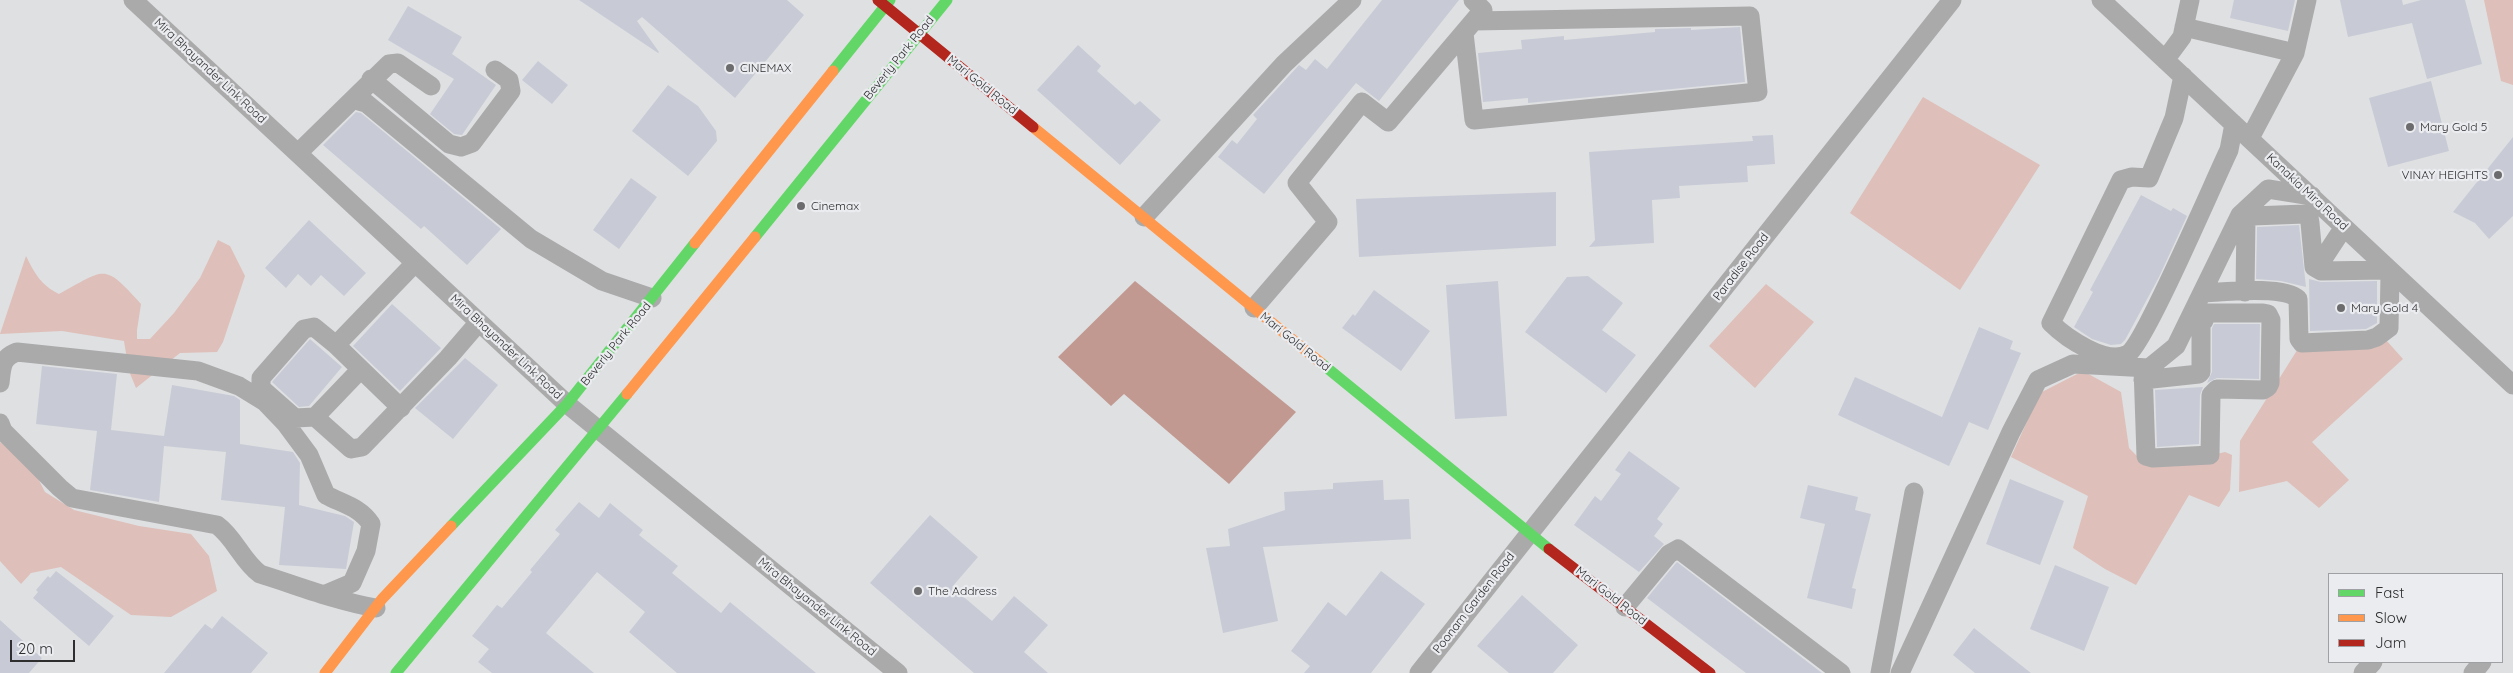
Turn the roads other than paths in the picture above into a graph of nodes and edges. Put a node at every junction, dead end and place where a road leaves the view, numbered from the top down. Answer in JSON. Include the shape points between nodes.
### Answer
{"nodes":[{"id":1,"x":133,"y":0,"type":"edge"},
{"id":2,"x":947,"y":0,"type":"edge"},
{"id":3,"x":1352,"y":0,"type":"edge"},
{"id":4,"x":1473,"y":0,"type":"edge"},
{"id":5,"x":1952,"y":0,"type":"edge"},
{"id":6,"x":2101,"y":0,"type":"edge"},
{"id":7,"x":2190,"y":0,"type":"edge"},
{"id":8,"x":2307,"y":0,"type":"edge"},
{"id":9,"x":884,"y":2,"type":"edge"},
{"id":10,"x":1469,"y":27,"type":"junction"},
{"id":11,"x":2184,"y":27,"type":"junction"},
{"id":12,"x":919,"y":33,"type":"junction"},
{"id":13,"x":2295,"y":53,"type":"junction"},
{"id":14,"x":2165,"y":60,"type":"junction"},
{"id":15,"x":496,"y":70,"type":"dead end"},
{"id":16,"x":2182,"y":76,"type":"junction"},
{"id":17,"x":371,"y":79,"type":"junction"},
{"id":18,"x":432,"y":86,"type":"dead end"},
{"id":19,"x":359,"y":101,"type":"dead end"},
{"id":20,"x":2234,"y":124,"type":"junction"},
{"id":21,"x":2250,"y":138,"type":"junction"},
{"id":22,"x":298,"y":154,"type":"junction"},
{"id":23,"x":2312,"y":196,"type":"junction"},
{"id":24,"x":1144,"y":217,"type":"junction"},
{"id":25,"x":2344,"y":227,"type":"junction"},
{"id":26,"x":415,"y":263,"type":"junction"},
{"id":27,"x":2317,"y":268,"type":"junction"},
{"id":28,"x":2202,"y":292,"type":"junction"},
{"id":29,"x":2245,"y":292,"type":"junction"},
{"id":30,"x":652,"y":298,"type":"junction"},
{"id":31,"x":1254,"y":308,"type":"junction"},
{"id":32,"x":2204,"y":316,"type":"junction"},
{"id":33,"x":479,"y":322,"type":"junction"},
{"id":34,"x":336,"y":345,"type":"junction"},
{"id":35,"x":360,"y":370,"type":"junction"},
{"id":36,"x":2143,"y":374,"type":"junction"},
{"id":37,"x":0,"y":383,"type":"edge"},
{"id":38,"x":2513,"y":385,"type":"edge"},
{"id":39,"x":567,"y":404,"type":"junction"},
{"id":40,"x":401,"y":408,"type":"junction"},
{"id":41,"x":315,"y":417,"type":"junction"},
{"id":42,"x":0,"y":423,"type":"edge"},
{"id":43,"x":599,"y":430,"type":"junction"},
{"id":44,"x":1914,"y":492,"type":"dead end"},
{"id":45,"x":1530,"y":534,"type":"junction"},
{"id":46,"x":326,"y":594,"type":"junction"},
{"id":47,"x":376,"y":608,"type":"junction"},
{"id":48,"x":1625,"y":608,"type":"junction"},
{"id":49,"x":2372,"y":663,"type":"edge"},
{"id":50,"x":2481,"y":663,"type":"edge"},
{"id":51,"x":325,"y":673,"type":"edge"},
{"id":52,"x":396,"y":673,"type":"edge"},
{"id":53,"x":898,"y":673,"type":"edge"},
{"id":54,"x":1419,"y":673,"type":"edge"},
{"id":55,"x":1710,"y":673,"type":"edge"},
{"id":56,"x":1841,"y":673,"type":"edge"},
{"id":57,"x":1880,"y":673,"type":"edge"},
{"id":58,"x":1900,"y":673,"type":"edge"},
{"id":59,"x":2363,"y":673,"type":"edge"},
{"id":60,"x":2473,"y":673,"type":"edge"}],
"edges":[{"from":1,"to":22,"type":"street","name":"Mira Bhayander Link Road"},
{"from":2,"to":12,"type":"main road","name":"Beverly Park Road"},
{"from":3,"to":24,"type":"street","via":[[1284,64]]},
{"from":4,"to":10,"type":"street","via":[[1483,10]]},
{"from":5,"to":45,"type":"street","name":"Paradise Road"},
{"from":6,"to":14,"type":"street","name":"Kanakia Mira Road"},
{"from":7,"to":11,"type":"street"},
{"from":8,"to":13,"type":"street"},
{"from":9,"to":12,"type":"main road","name":"Mari Gold Road"},
{"from":9,"to":30,"type":"main road","name":"Beverly Park Road"},
{"from":10,"to":10,"type":"street","via":[[1474,120],[1758,92],[1750,16]]},
{"from":10,"to":31,"type":"street","via":[[1388,122],[1362,102],[1297,183],[1328,222]]},
{"from":11,"to":13,"type":"street"},
{"from":11,"to":14,"type":"street","via":[[2182,37]]},
{"from":12,"to":24,"type":"main road","name":"Mari Gold Road"},
{"from":12,"to":43,"type":"main road","name":"Beverly Park Road"},
{"from":13,"to":21,"type":"street"},
{"from":14,"to":16,"type":"street","name":"Kanakia Mira Road"},
{"from":15,"to":17,"type":"street","via":[[509,80],[511,91],[472,143],[461,147],[449,144]]},
{"from":16,"to":20,"type":"street","name":"Kanakia Mira Road"},
{"from":16,"to":20,"type":"street","via":[[2174,118],[2149,178],[2121,180],[2051,323],[2064,336],[2101,355],[2120,357],[2130,353],[2150,319],[2229,150]]},
{"from":17,"to":18,"type":"street","via":[[389,64],[398,63]]},
{"from":17,"to":22,"type":"street"},
{"from":19,"to":30,"type":"street","via":[[366,103],[531,239],[602,282]]},
{"from":20,"to":21,"type":"street","name":"Kanakia Mira Road"},
{"from":21,"to":23,"type":"street","name":"Kanakia Mira Road"},
{"from":22,"to":26,"type":"street","name":"Mira Bhayander Link Road"},
{"from":23,"to":25,"type":"street","name":"Kanakia Mira Road"},
{"from":23,"to":28,"type":"street","via":[[2268,189],[2240,215]]},
{"from":24,"to":31,"type":"main road","name":"Mari Gold Road"},
{"from":25,"to":27,"type":"street"},
{"from":25,"to":38,"type":"street","name":"Kanakia Mira Road"},
{"from":26,"to":33,"type":"street","name":"Mira Bhayander Link Road"},
{"from":26,"to":34,"type":"street"},
{"from":27,"to":29,"type":"street","via":[[2305,214],[2252,216],[2246,218]]},
{"from":27,"to":29,"type":"street","via":[[2321,271],[2386,270],[2390,275],[2389,328],[2368,340],[2302,343],[2299,339],[2298,299],[2293,294],[2284,291]]},
{"from":28,"to":29,"type":"street"},
{"from":28,"to":32,"type":"street"},
{"from":30,"to":39,"type":"main road","name":"Beverly Park Road"},
{"from":31,"to":45,"type":"main road","name":"Mari Gold Road"},
{"from":32,"to":36,"type":"street"},
{"from":32,"to":36,"type":"street","via":[[2199,374]]},
{"from":32,"to":36,"type":"street","via":[[2264,312],[2271,320],[2270,383],[2263,390],[2213,391],[2210,455],[2146,456]]},
{"from":33,"to":39,"type":"street","name":"Mira Bhayander Link Road"},
{"from":33,"to":40,"type":"street"},
{"from":34,"to":35,"type":"street"},
{"from":34,"to":41,"type":"street","via":[[314,327],[304,329],[262,378],[262,388],[295,418]]},
{"from":35,"to":40,"type":"street"},
{"from":35,"to":41,"type":"street"},
{"from":36,"to":58,"type":"street","via":[[2073,364],[2038,380]]},
{"from":37,"to":46,"type":"street","via":[[2,362],[17,352],[198,371],[240,386],[265,402],[309,455],[326,496],[364,514],[371,524],[366,551],[352,583]]},
{"from":39,"to":43,"type":"street","name":"Mira Bhayander Link Road"},
{"from":39,"to":47,"type":"main road","name":"Beverly Park Road"},
{"from":40,"to":41,"type":"street","via":[[362,447],[351,449]]},
{"from":42,"to":46,"type":"street","via":[[3,431],[72,498],[217,525],[225,531],[251,568],[260,574]]},
{"from":43,"to":52,"type":"main road","name":"Beverly Park Road"},
{"from":43,"to":53,"type":"street","name":"Mira Bhayander Link Road"},
{"from":44,"to":57,"type":"street"},
{"from":45,"to":48,"type":"main road","name":"Mari Gold Road"},
{"from":45,"to":54,"type":"street","name":"Poonam Garden Road"},
{"from":46,"to":47,"type":"street","via":[[338,601]]},
{"from":47,"to":51,"type":"main road","name":"Beverly Park Road"},
{"from":48,"to":55,"type":"main road","name":"Mari Gold Road"},
{"from":48,"to":56,"type":"street","via":[[1669,554],[1678,549]]},
{"from":49,"to":59,"type":"street"},
{"from":50,"to":60,"type":"street"}]}
